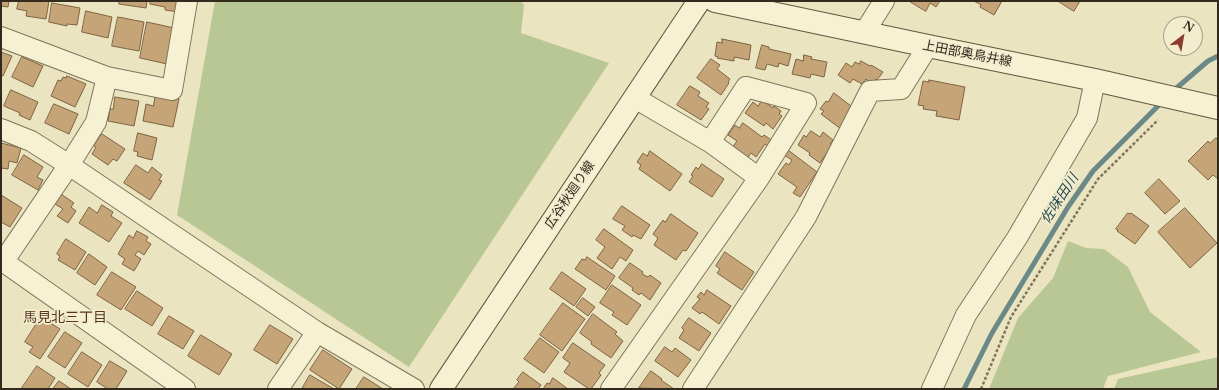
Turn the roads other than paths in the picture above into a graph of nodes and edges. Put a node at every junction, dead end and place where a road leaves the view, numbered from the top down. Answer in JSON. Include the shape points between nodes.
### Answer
{"nodes":[{"id":1,"x":188,"y":1,"type":"edge"},
{"id":2,"x":699,"y":1,"type":"edge"},
{"id":3,"x":715,"y":1,"type":"edge"},
{"id":4,"x":884,"y":1,"type":"edge"},
{"id":5,"x":864,"y":33,"type":"junction"},
{"id":6,"x":1,"y":37,"type":"edge"},
{"id":7,"x":928,"y":46,"type":"junction"},
{"id":8,"x":107,"y":77,"type":"junction"},
{"id":9,"x":1095,"y":80,"type":"junction"},
{"id":10,"x":634,"y":98,"type":"junction"},
{"id":11,"x":1218,"y":108,"type":"edge"},
{"id":12,"x":1,"y":129,"type":"edge"},
{"id":13,"x":710,"y":142,"type":"junction"},
{"id":14,"x":69,"y":165,"type":"junction"},
{"id":15,"x":759,"y":178,"type":"junction"},
{"id":16,"x":2,"y":261,"type":"edge"},
{"id":17,"x":317,"y":332,"type":"junction"},
{"id":18,"x":185,"y":389,"type":"edge"},
{"id":19,"x":278,"y":389,"type":"edge"},
{"id":20,"x":414,"y":389,"type":"edge"},
{"id":21,"x":441,"y":389,"type":"edge"},
{"id":22,"x":611,"y":389,"type":"edge"},
{"id":23,"x":693,"y":389,"type":"edge"},
{"id":24,"x":932,"y":389,"type":"edge"}],
"edges":[{"from":1,"to":8,"type":"street","via":[[172,90]]},
{"from":2,"to":10,"type":"street","name":"広谷秋廻り線"},
{"from":3,"to":5,"type":"street","name":"上田部奥鳥井線"},
{"from":4,"to":5,"type":"street"},
{"from":5,"to":7,"type":"street","name":"上田部奥鳥井線"},
{"from":6,"to":8,"type":"street"},
{"from":7,"to":9,"type":"street","name":"上田部奥鳥井線"},
{"from":7,"to":23,"type":"street","via":[[901,89],[870,91],[806,217]]},
{"from":8,"to":14,"type":"street","via":[[96,122]]},
{"from":9,"to":11,"type":"street","name":"上田部奥鳥井線"},
{"from":9,"to":24,"type":"street","via":[[1087,118],[1017,238],[966,315]]},
{"from":10,"to":13,"type":"street"},
{"from":10,"to":21,"type":"street","name":"広谷秋廻り線"},
{"from":12,"to":14,"type":"street","via":[[31,141]]},
{"from":13,"to":15,"type":"street"},
{"from":13,"to":15,"type":"street","via":[[746,87],[806,103]]},
{"from":14,"to":16,"type":"street"},
{"from":14,"to":17,"type":"street"},
{"from":15,"to":22,"type":"street"},
{"from":16,"to":18,"type":"street"},
{"from":17,"to":19,"type":"street"},
{"from":17,"to":20,"type":"street"}]}
